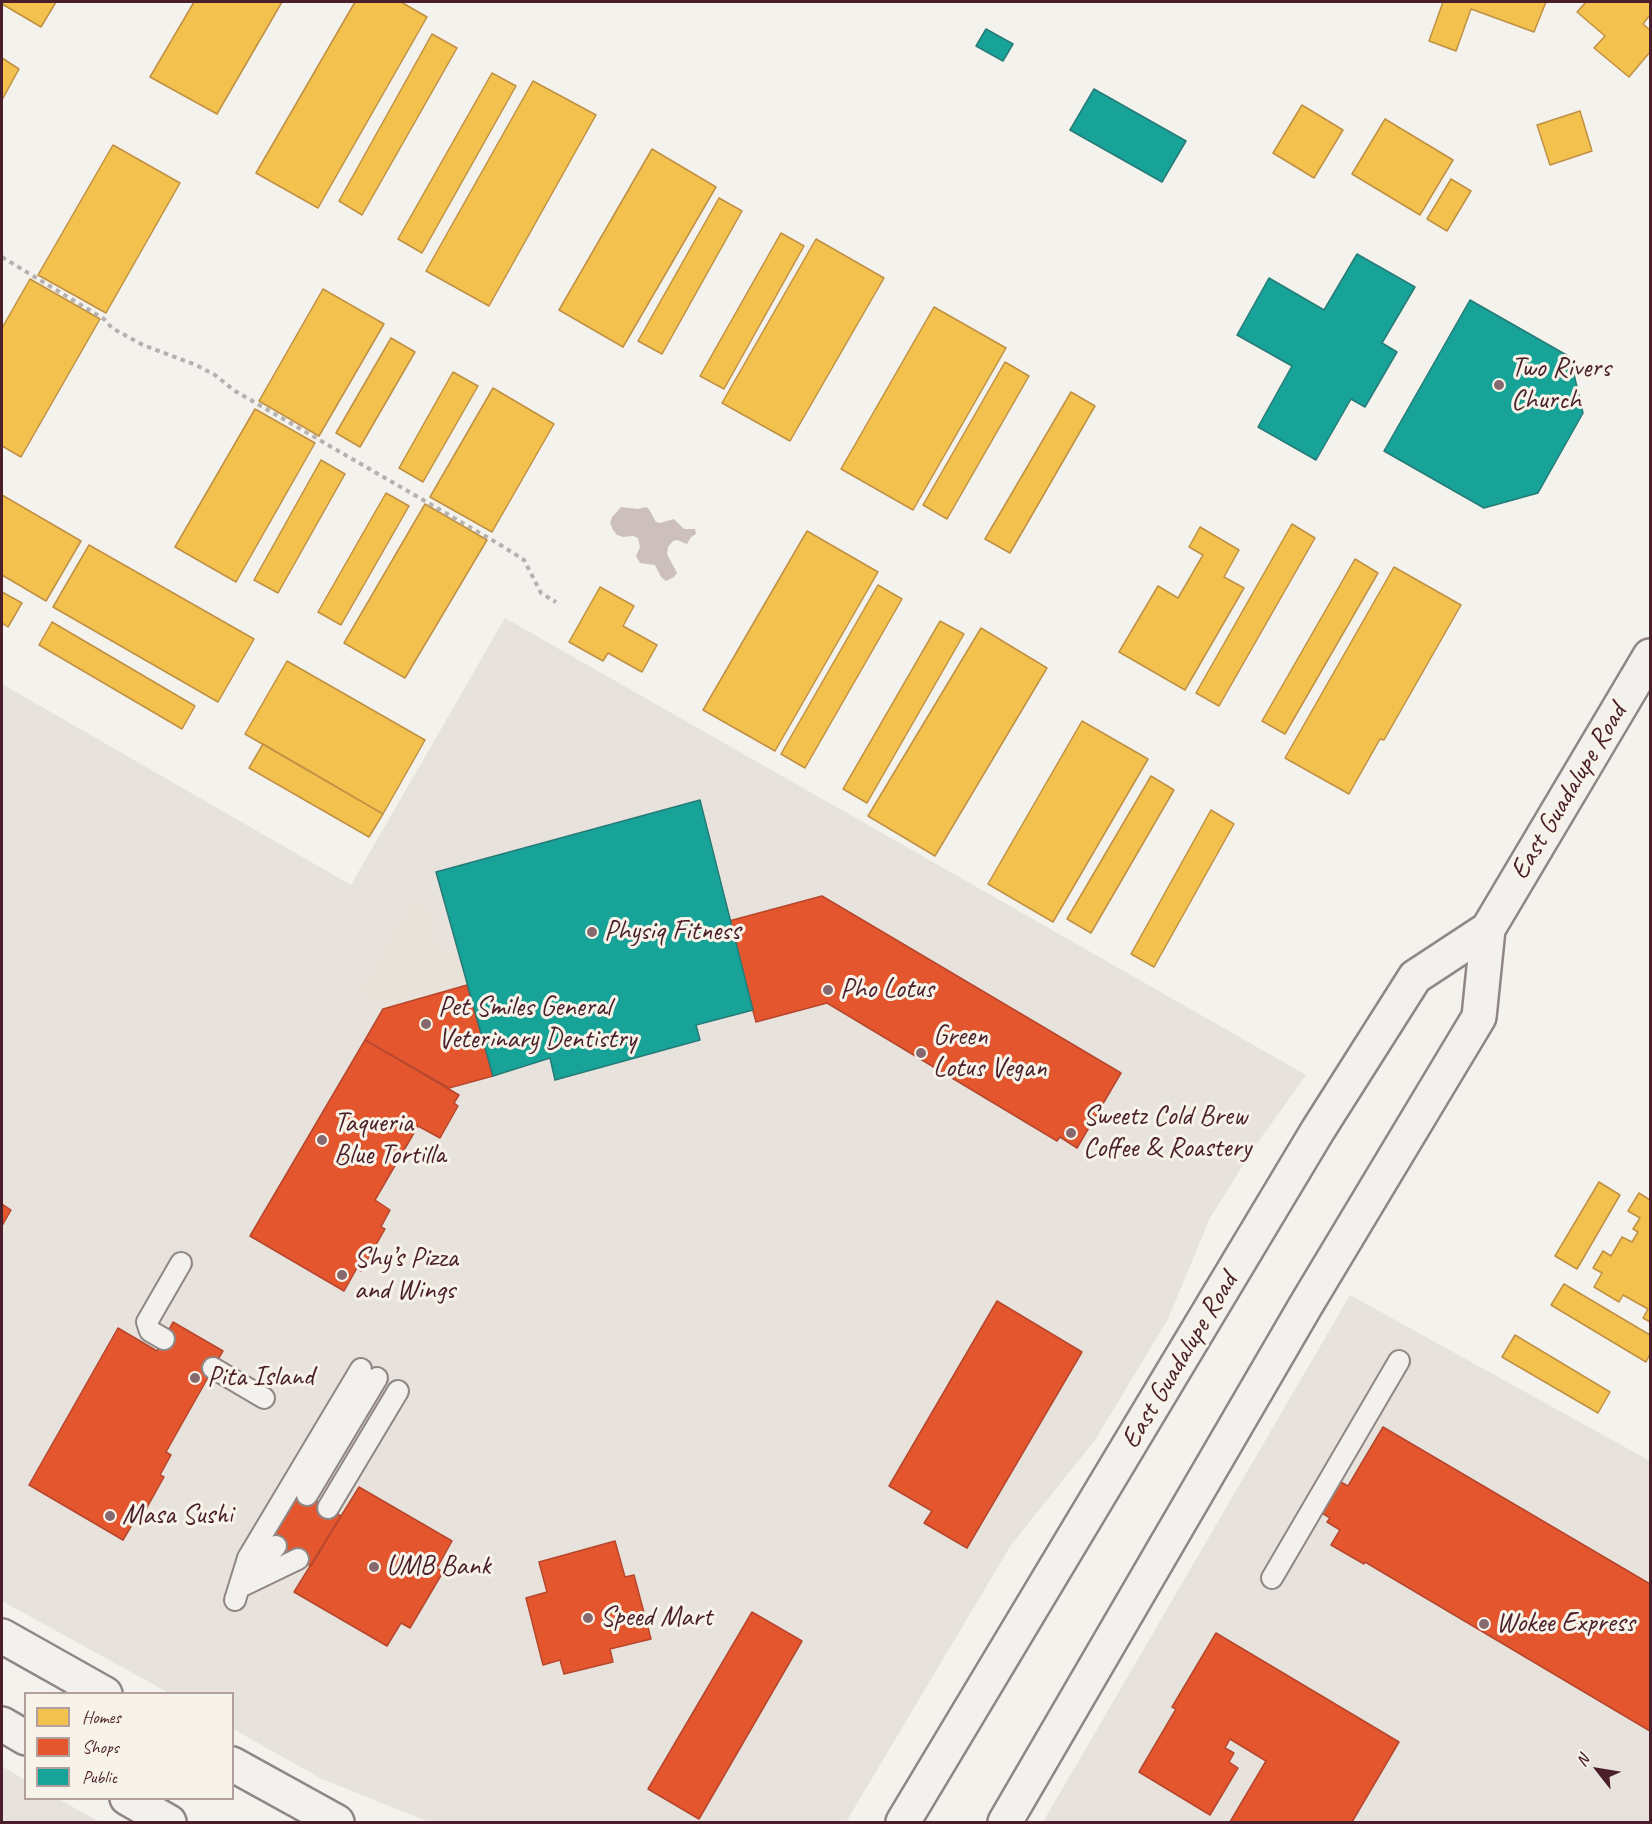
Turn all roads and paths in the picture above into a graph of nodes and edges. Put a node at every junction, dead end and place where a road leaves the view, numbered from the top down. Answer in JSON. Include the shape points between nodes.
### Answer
{"nodes":[{"id":1,"x":2,"y":257,"type":"edge"},
{"id":2,"x":556,"y":602,"type":"dead end"},
{"id":3,"x":1650,"y":656,"type":"edge"},
{"id":4,"x":1488,"y":928,"type":"junction"},
{"id":5,"x":181,"y":1263,"type":"dead end"},
{"id":6,"x":164,"y":1339,"type":"dead end"},
{"id":7,"x":1400,"y":1361,"type":"dead end"},
{"id":8,"x":213,"y":1368,"type":"dead end"},
{"id":9,"x":398,"y":1391,"type":"dead end"},
{"id":10,"x":264,"y":1398,"type":"dead end"},
{"id":11,"x":307,"y":1496,"type":"dead end"},
{"id":12,"x":327,"y":1508,"type":"dead end"},
{"id":13,"x":276,"y":1546,"type":"dead end"},
{"id":14,"x":298,"y":1559,"type":"dead end"},
{"id":15,"x":1272,"y":1578,"type":"dead end"},
{"id":16,"x":237,"y":1593,"type":"junction"},
{"id":17,"x":2,"y":1636,"type":"edge"},
{"id":18,"x":101,"y":1692,"type":"edge"},
{"id":19,"x":2,"y":1724,"type":"edge"},
{"id":20,"x":24,"y":1737,"type":"edge"},
{"id":21,"x":234,"y":1765,"type":"edge"},
{"id":22,"x":130,"y":1800,"type":"edge"},
{"id":23,"x":169,"y":1822,"type":"edge"},
{"id":24,"x":337,"y":1822,"type":"edge"},
{"id":25,"x":903,"y":1822,"type":"edge"},
{"id":26,"x":1005,"y":1822,"type":"edge"}],
"edges":[{"from":1,"to":2,"type":"path","via":[[104,319],[112,328],[142,345],[196,364],[235,391],[499,544],[524,560],[541,593]]},
{"from":3,"to":4,"type":"main road","name":"East Guadalupe Road"},
{"from":4,"to":25,"type":"main road","name":"East Guadalupe Road","via":[[1415,977],[1318,1130]]},
{"from":4,"to":26,"type":"main road","name":"East Guadalupe Road","via":[[1479,1017]]},
{"from":5,"to":6,"type":"lane","via":[[147,1322],[150,1331]]},
{"from":7,"to":15,"type":"lane"},
{"from":8,"to":10,"type":"lane"},
{"from":9,"to":12,"type":"lane"},
{"from":11,"to":16,"type":"lane","via":[[369,1374],[248,1558]]},
{"from":13,"to":16,"type":"lane"},
{"from":14,"to":16,"type":"lane"},
{"from":17,"to":18,"type":"main road"},
{"from":19,"to":20,"type":"main road"},
{"from":21,"to":24,"type":"main road"},
{"from":22,"to":23,"type":"main road"}]}
